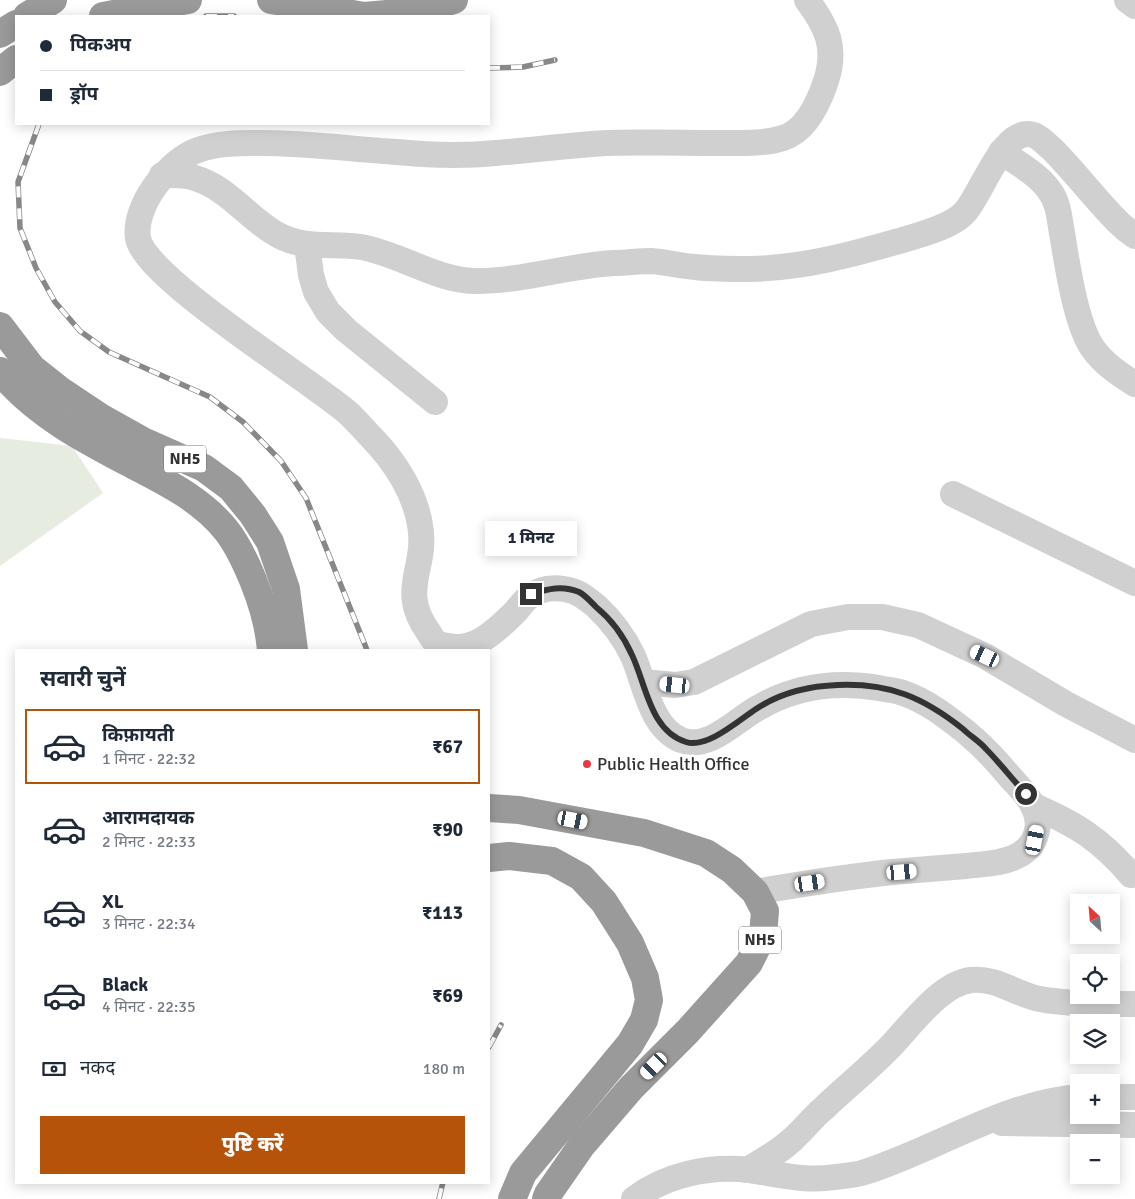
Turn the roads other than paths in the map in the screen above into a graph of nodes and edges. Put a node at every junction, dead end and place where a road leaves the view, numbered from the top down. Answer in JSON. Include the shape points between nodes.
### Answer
{"nodes":[{"id":1,"x":53,"y":0,"type":"edge"},
{"id":2,"x":188,"y":0,"type":"edge"},
{"id":3,"x":271,"y":0,"type":"edge"},
{"id":4,"x":454,"y":0,"type":"edge"},
{"id":5,"x":808,"y":0,"type":"edge"},
{"id":6,"x":1127,"y":0,"type":"edge"},
{"id":7,"x":1135,"y":6,"type":"edge"},
{"id":8,"x":30,"y":15,"type":"edge"},
{"id":9,"x":108,"y":15,"type":"edge"},
{"id":10,"x":358,"y":15,"type":"edge"},
{"id":11,"x":375,"y":15,"type":"edge"},
{"id":12,"x":15,"y":25,"type":"edge"},
{"id":13,"x":0,"y":34,"type":"edge"},
{"id":14,"x":15,"y":60,"type":"edge"},
{"id":15,"x":0,"y":72,"type":"edge"},
{"id":16,"x":1001,"y":152,"type":"junction"},
{"id":17,"x":162,"y":175,"type":"junction"},
{"id":18,"x":1135,"y":236,"type":"edge"},
{"id":19,"x":307,"y":245,"type":"junction"},
{"id":20,"x":0,"y":326,"type":"edge"},
{"id":21,"x":0,"y":371,"type":"edge"},
{"id":22,"x":1135,"y":384,"type":"edge"},
{"id":23,"x":435,"y":402,"type":"dead end"},
{"id":24,"x":953,"y":494,"type":"dead end"},
{"id":25,"x":1135,"y":583,"type":"edge"},
{"id":26,"x":271,"y":649,"type":"edge"},
{"id":27,"x":294,"y":649,"type":"edge"},
{"id":28,"x":643,"y":682,"type":"junction"},
{"id":29,"x":1135,"y":740,"type":"edge"},
{"id":30,"x":1034,"y":806,"type":"junction"},
{"id":31,"x":490,"y":808,"type":"edge"},
{"id":32,"x":490,"y":858,"type":"edge"},
{"id":33,"x":1131,"y":875,"type":"dead end"},
{"id":34,"x":755,"y":892,"type":"junction"},
{"id":35,"x":1135,"y":1004,"type":"edge"},
{"id":36,"x":1120,"y":1097,"type":"edge"},
{"id":37,"x":1135,"y":1097,"type":"edge"},
{"id":38,"x":1070,"y":1099,"type":"edge"},
{"id":39,"x":981,"y":1122,"type":"junction"},
{"id":40,"x":1135,"y":1125,"type":"edge"},
{"id":41,"x":748,"y":1170,"type":"junction"},
{"id":42,"x":512,"y":1199,"type":"edge"},
{"id":43,"x":546,"y":1199,"type":"edge"},
{"id":44,"x":634,"y":1199,"type":"edge"}],
"edges":[{"from":1,"to":8,"type":"highway"},
{"from":2,"to":9,"type":"highway"},
{"from":3,"to":10,"type":"highway"},
{"from":4,"to":11,"type":"highway","via":[[420,11]]},
{"from":5,"to":17,"type":"street","via":[[821,18],[830,41],[831,62],[815,108],[801,128],[785,138],[761,142],[568,145],[490,154],[403,153],[299,143],[228,143],[180,158]]},
{"from":6,"to":7,"type":"street"},
{"from":12,"to":13,"type":"highway"},
{"from":14,"to":15,"type":"highway"},
{"from":16,"to":18,"type":"street","via":[[1021,135],[1034,135],[1058,155],[1119,224]]},
{"from":16,"to":19,"type":"street","via":[[964,214],[944,226],[804,265],[751,269],[694,267],[652,261],[475,281],[452,278],[363,248],[338,244]]},
{"from":16,"to":22,"type":"street","via":[[1027,169],[1048,189],[1059,208],[1084,334],[1111,369]]},
{"from":17,"to":19,"type":"street","via":[[194,177],[213,186],[262,225],[283,238]]},
{"from":17,"to":28,"type":"street","via":[[142,210],[138,242],[162,272],[247,340],[348,413],[389,456],[411,495],[421,526],[422,552],[414,579],[413,600],[422,624],[437,644],[459,649],[482,641],[513,615],[531,594],[554,587],[580,592],[604,613],[622,636]]},
{"from":19,"to":23,"type":"street","via":[[316,292],[328,312]]},
{"from":20,"to":27,"type":"highway","number":"NH5","via":[[32,368],[61,391],[143,441],[204,468],[231,488],[270,542],[286,589]]},
{"from":21,"to":26,"type":"highway","via":[[12,386],[47,416],[169,484],[206,509],[220,523],[245,559],[260,598]]},
{"from":24,"to":25,"type":"street"},
{"from":28,"to":29,"type":"street","via":[[675,685],[694,682],[811,624],[848,617],[882,617],[918,625],[985,656]]},
{"from":28,"to":30,"type":"street","via":[[660,724],[687,743],[716,736],[758,708],[785,695],[818,686],[858,685],[904,693],[940,711],[985,748]]},
{"from":30,"to":33,"type":"street","via":[[1088,834]]},
{"from":30,"to":34,"type":"street","via":[[1039,822],[1035,840],[1022,855],[998,863],[886,873]]},
{"from":31,"to":34,"type":"highway","number":"NH5","via":[[519,810],[644,833],[706,853],[732,870]]},
{"from":32,"to":42,"type":"highway","via":[[509,856],[552,861],[582,877],[604,902],[630,943],[645,978],[650,1000],[644,1020],[630,1044],[523,1173]]},
{"from":34,"to":43,"type":"highway","number":"NH5","via":[[765,912],[762,935],[749,963],[631,1088],[582,1145]]},
{"from":35,"to":41,"type":"street","via":[[1039,999],[987,980],[970,980],[954,986],[933,1001],[794,1139]]},
{"from":36,"to":37,"type":"street"},
{"from":38,"to":39,"type":"street","via":[[1025,1107]]},
{"from":39,"to":40,"type":"street"},
{"from":39,"to":41,"type":"street","via":[[864,1173],[821,1180]]},
{"from":41,"to":44,"type":"street","via":[[712,1169],[683,1176],[644,1191]]}]}
